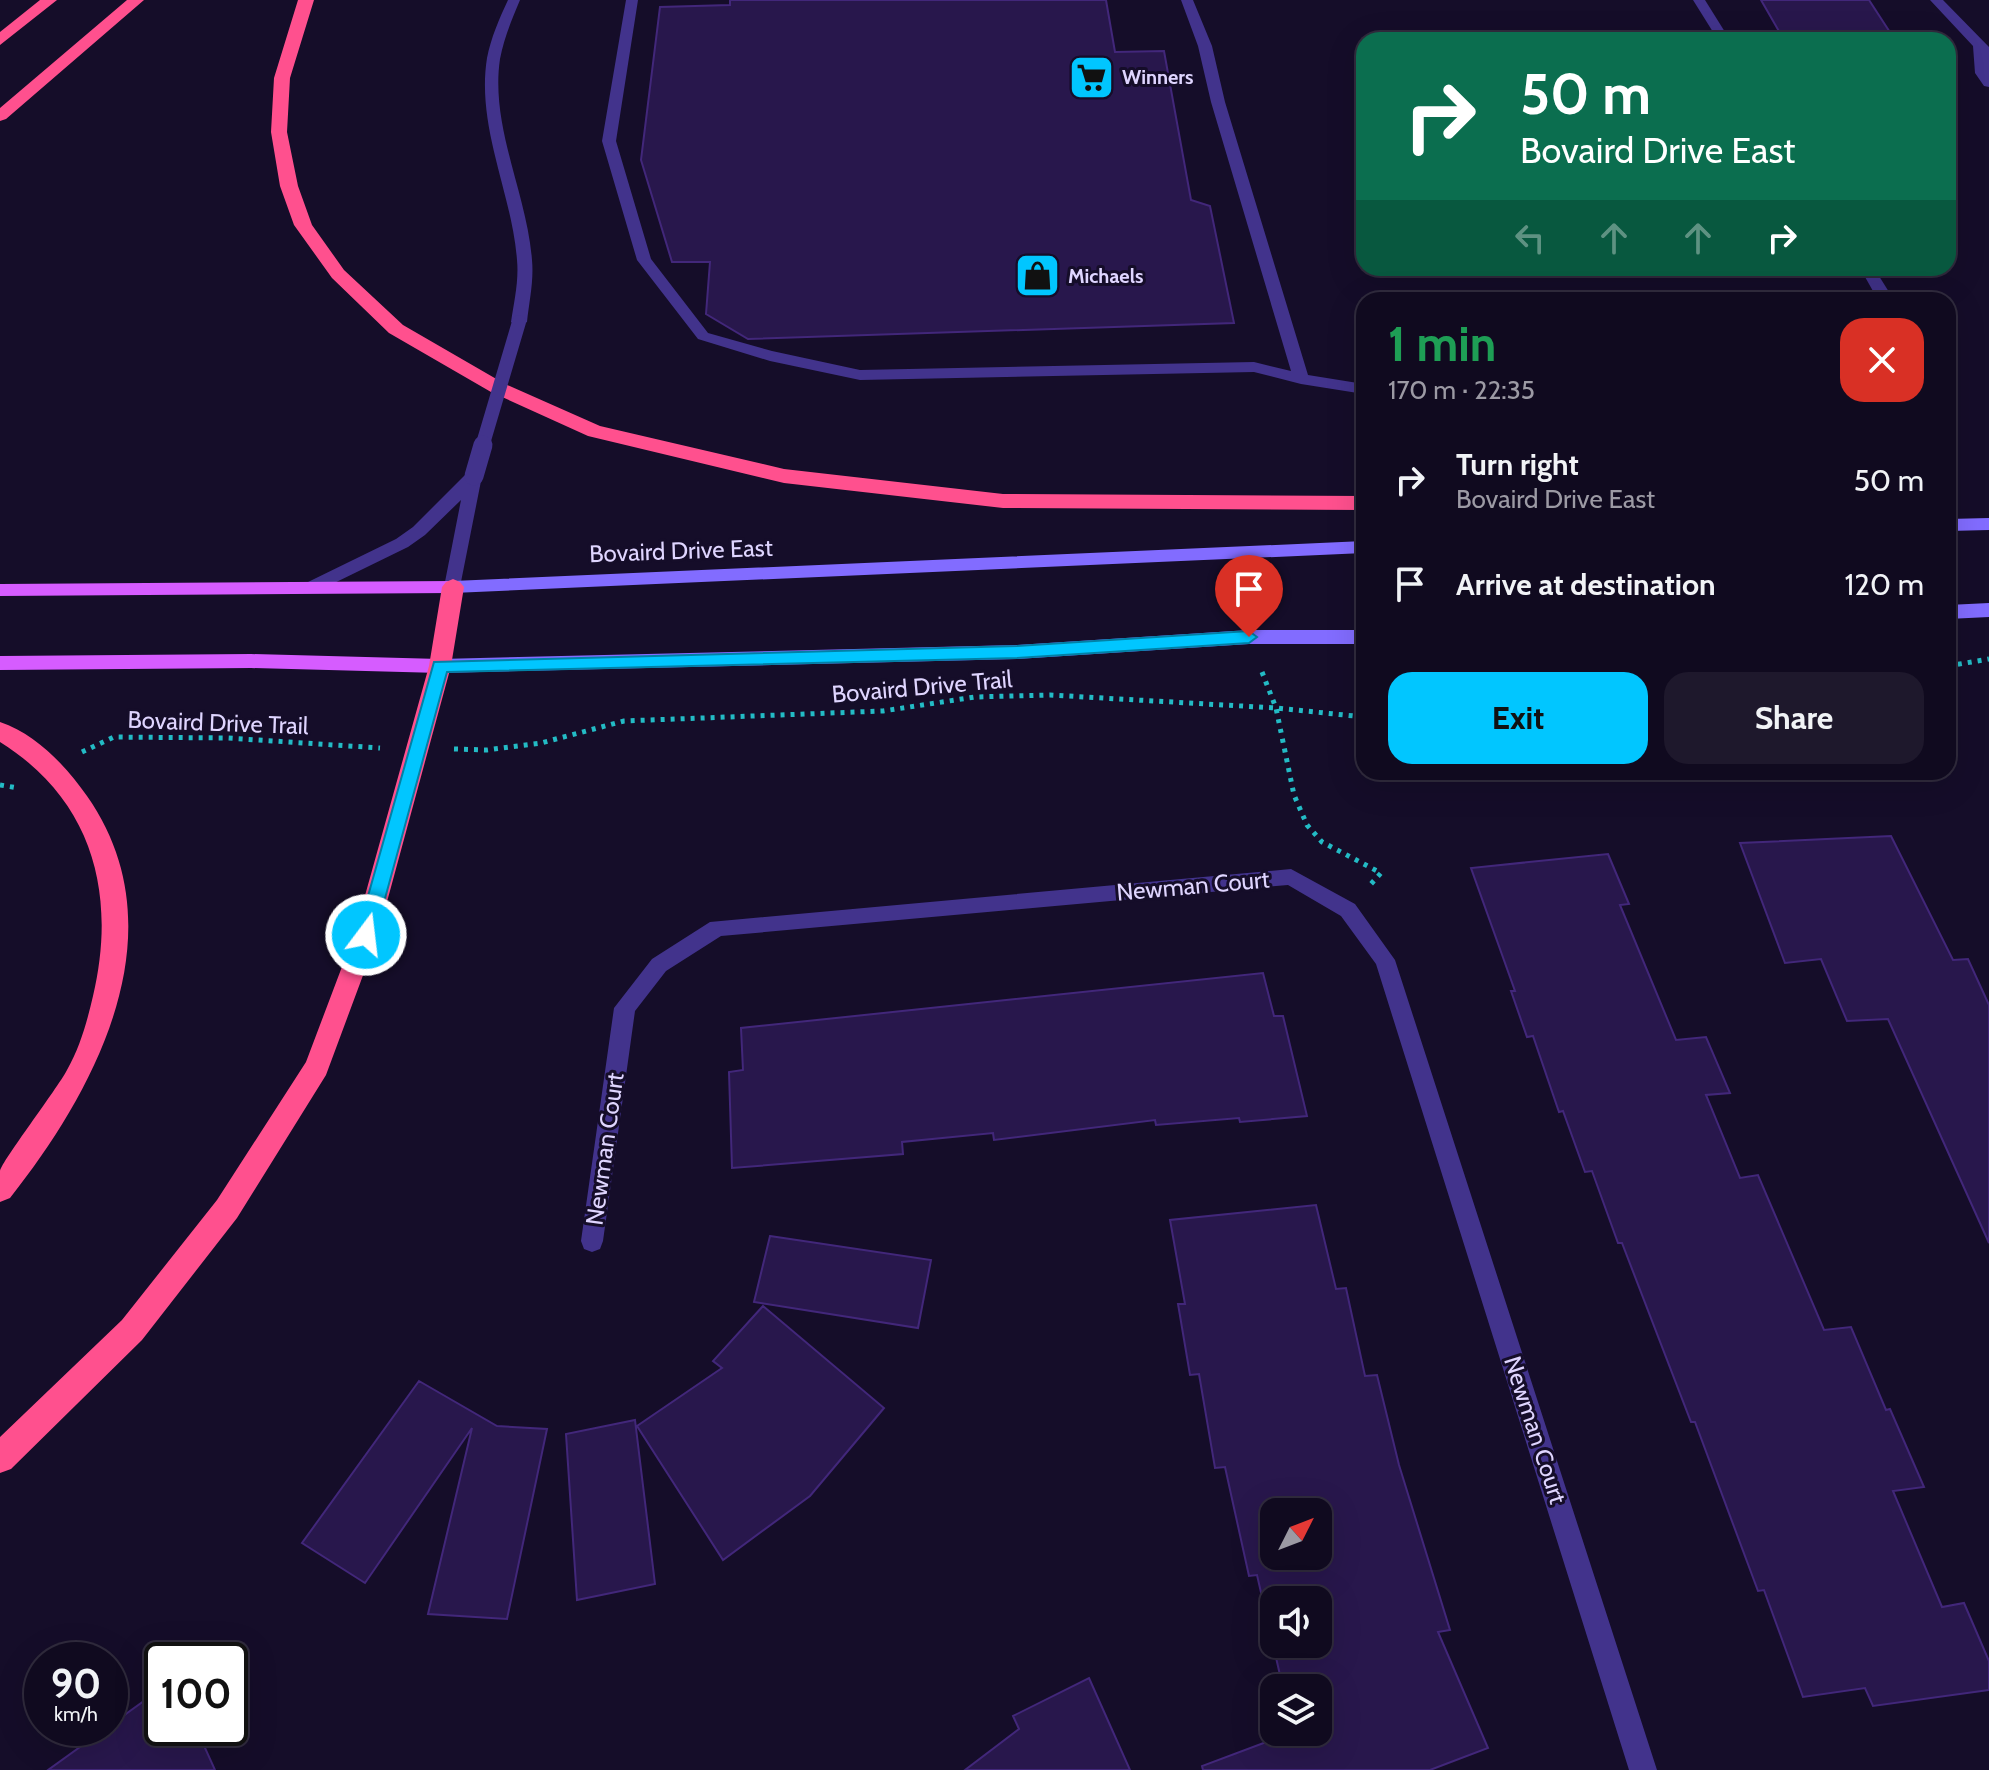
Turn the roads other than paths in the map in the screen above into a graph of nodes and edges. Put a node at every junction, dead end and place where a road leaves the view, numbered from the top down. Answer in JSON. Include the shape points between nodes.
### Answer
{"nodes":[{"id":1,"x":49,"y":0,"type":"edge"},
{"id":2,"x":136,"y":0,"type":"edge"},
{"id":3,"x":306,"y":0,"type":"edge"},
{"id":4,"x":514,"y":0,"type":"edge"},
{"id":5,"x":632,"y":0,"type":"edge"},
{"id":6,"x":1187,"y":0,"type":"edge"},
{"id":7,"x":1699,"y":0,"type":"edge"},
{"id":8,"x":1936,"y":0,"type":"edge"},
{"id":9,"x":1719,"y":32,"type":"edge"},
{"id":10,"x":0,"y":40,"type":"edge"},
{"id":11,"x":1984,"y":50,"type":"edge"},
{"id":12,"x":1989,"y":83,"type":"edge"},
{"id":13,"x":0,"y":116,"type":"edge"},
{"id":14,"x":1301,"y":379,"type":"junction"},
{"id":15,"x":1356,"y":388,"type":"edge"},
{"id":16,"x":474,"y":476,"type":"junction"},
{"id":17,"x":1356,"y":503,"type":"edge"},
{"id":18,"x":1989,"y":524,"type":"edge"},
{"id":19,"x":1956,"y":525,"type":"edge"},
{"id":20,"x":1356,"y":547,"type":"edge"},
{"id":21,"x":314,"y":586,"type":"junction"},
{"id":22,"x":453,"y":587,"type":"junction"},
{"id":23,"x":0,"y":590,"type":"edge"},
{"id":24,"x":1989,"y":610,"type":"edge"},
{"id":25,"x":1956,"y":612,"type":"edge"},
{"id":26,"x":1356,"y":637,"type":"edge"},
{"id":27,"x":0,"y":663,"type":"edge"},
{"id":28,"x":440,"y":666,"type":"junction"},
{"id":29,"x":0,"y":731,"type":"edge"},
{"id":30,"x":0,"y":1189,"type":"edge"},
{"id":31,"x":592,"y":1241,"type":"dead end"},
{"id":32,"x":0,"y":1458,"type":"edge"},
{"id":33,"x":1643,"y":1770,"type":"edge"}],
"edges":[{"from":1,"to":10,"type":"highway"},
{"from":2,"to":13,"type":"highway"},
{"from":3,"to":17,"type":"highway","via":[[282,78],[279,132],[303,225],[338,274],[396,329],[498,388],[595,431],[784,476],[1003,501]]},
{"from":4,"to":16,"type":"street","bridge":true,"via":[[492,56],[494,124],[525,266],[519,322]]},
{"from":5,"to":14,"type":"street","via":[[609,141],[644,260],[703,336],[860,375],[1254,367]]},
{"from":6,"to":14,"type":"street"},
{"from":7,"to":9,"type":"street"},
{"from":8,"to":11,"type":"street"},
{"from":11,"to":12,"type":"street","via":[[1982,73]]},
{"from":14,"to":15,"type":"street"},
{"from":16,"to":21,"type":"street","via":[[402,543]]},
{"from":16,"to":22,"type":"street"},
{"from":18,"to":19,"type":"main road"},
{"from":20,"to":22,"type":"main road","name":"Bovaird Drive East"},
{"from":21,"to":22,"type":"main road","name":"Bovaird Drive East"},
{"from":21,"to":23,"type":"main road","name":"Bovaird Drive East"},
{"from":22,"to":28,"type":"highway"},
{"from":24,"to":25,"type":"main road"},
{"from":26,"to":28,"type":"main road","via":[[1249,637],[1017,652]]},
{"from":27,"to":28,"type":"main road"},
{"from":28,"to":32,"type":"highway","via":[[366,935],[317,1067],[227,1209],[132,1330]]},
{"from":29,"to":30,"type":"highway","via":[[55,769],[77,796],[109,870],[116,922],[91,1047]]},
{"from":31,"to":33,"type":"street","name":"Newman Court","via":[[625,1008],[659,965],[717,928],[1291,877],[1348,910],[1385,960]]}]}
